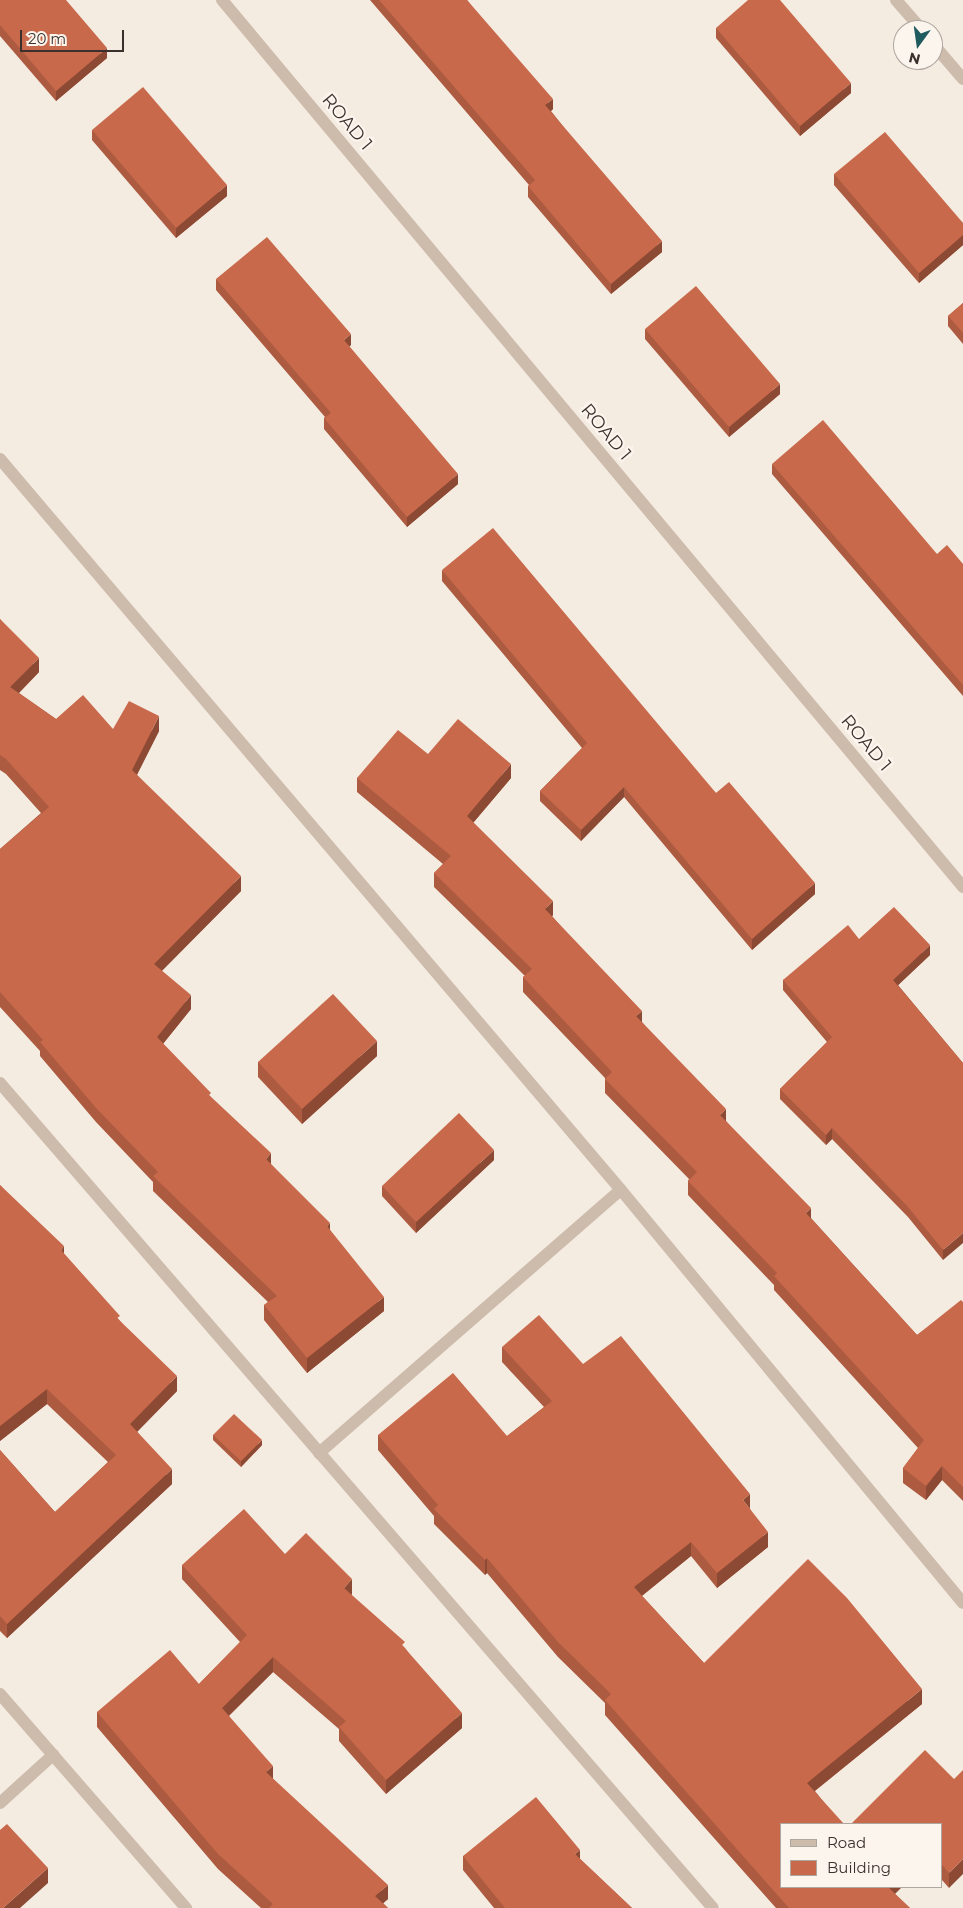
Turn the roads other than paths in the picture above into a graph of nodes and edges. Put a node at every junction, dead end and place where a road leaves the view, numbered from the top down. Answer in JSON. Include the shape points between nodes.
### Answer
{"nodes":[{"id":1,"x":222,"y":0,"type":"edge"},
{"id":2,"x":896,"y":0,"type":"edge"},
{"id":3,"x":913,"y":20,"type":"edge"},
{"id":4,"x":943,"y":56,"type":"edge"},
{"id":5,"x":963,"y":79,"type":"edge"},
{"id":6,"x":0,"y":459,"type":"edge"},
{"id":7,"x":963,"y":887,"type":"edge"},
{"id":8,"x":0,"y":1083,"type":"edge"},
{"id":9,"x":621,"y":1190,"type":"junction"},
{"id":10,"x":319,"y":1453,"type":"junction"},
{"id":11,"x":963,"y":1603,"type":"edge"},
{"id":12,"x":0,"y":1694,"type":"edge"},
{"id":13,"x":53,"y":1755,"type":"junction"},
{"id":14,"x":0,"y":1803,"type":"edge"},
{"id":15,"x":186,"y":1908,"type":"edge"},
{"id":16,"x":713,"y":1908,"type":"edge"}],
"edges":[{"from":1,"to":7,"type":"street","name":"ROAD 1"},
{"from":2,"to":3,"type":"street"},
{"from":4,"to":5,"type":"street"},
{"from":6,"to":9,"type":"street"},
{"from":8,"to":10,"type":"street"},
{"from":9,"to":10,"type":"street"},
{"from":9,"to":11,"type":"street"},
{"from":10,"to":16,"type":"street"},
{"from":12,"to":13,"type":"street"},
{"from":13,"to":14,"type":"street"},
{"from":13,"to":15,"type":"street"}]}
